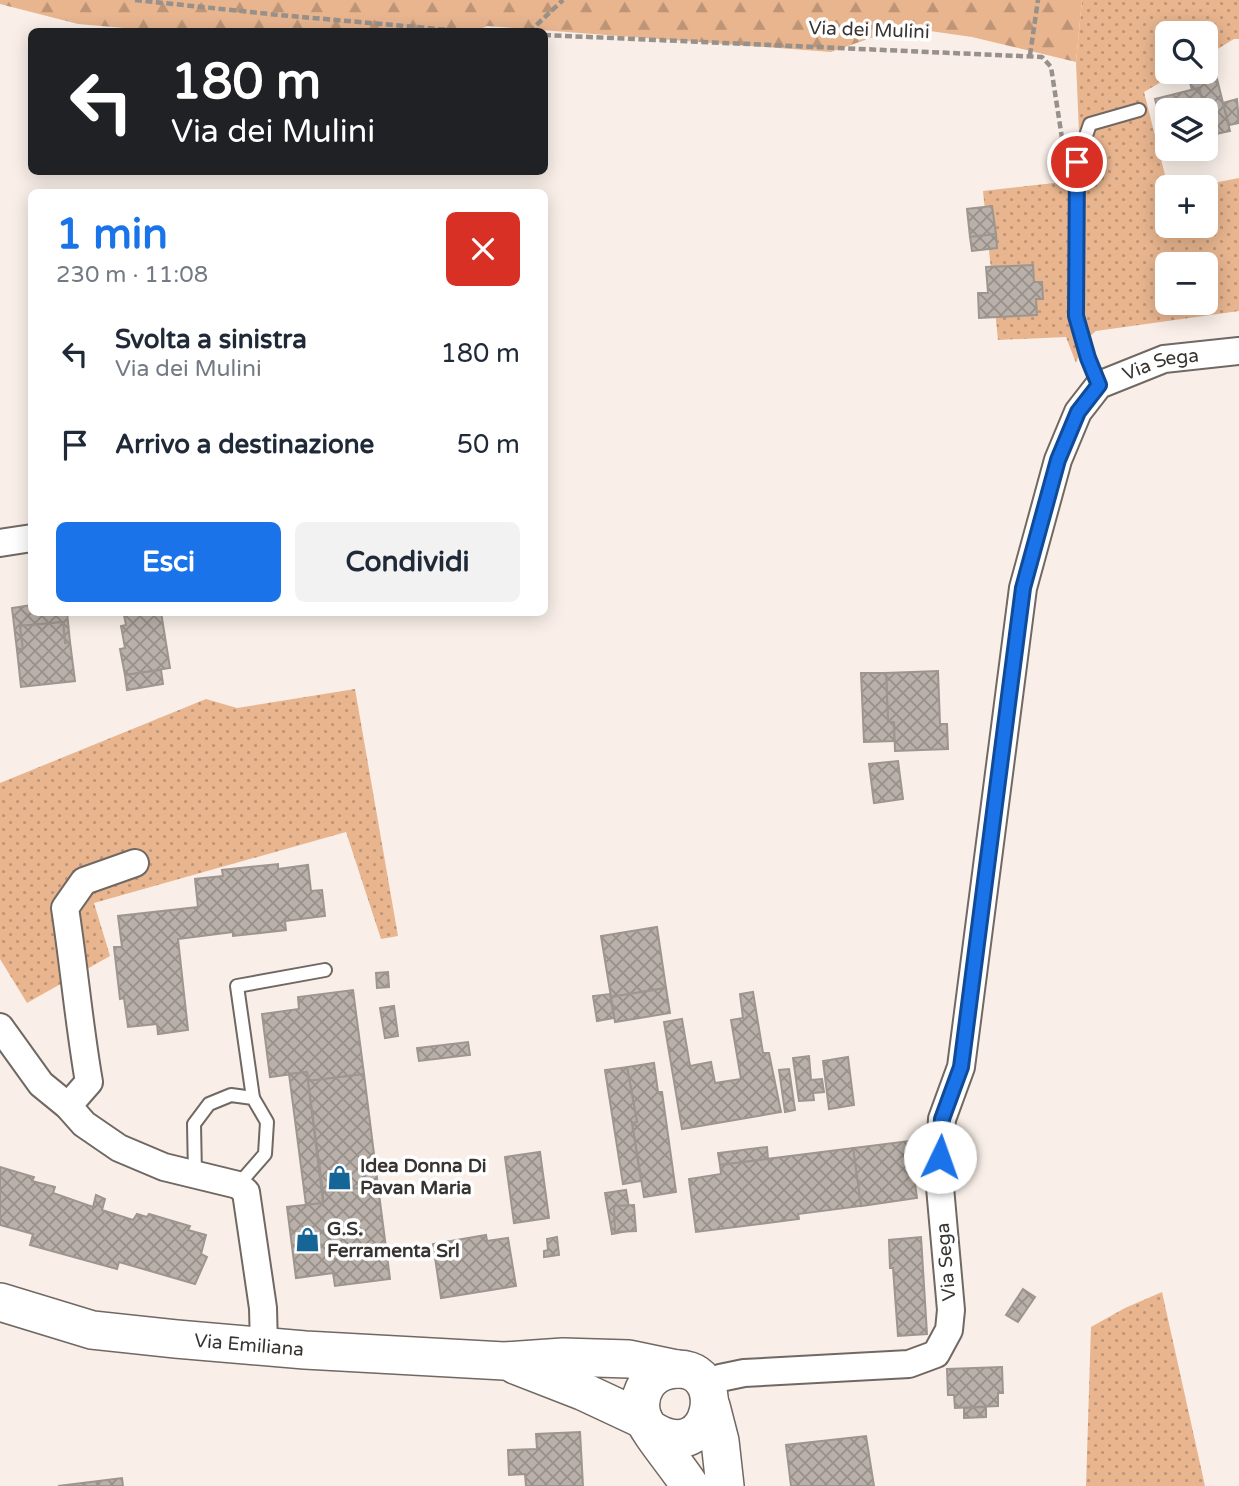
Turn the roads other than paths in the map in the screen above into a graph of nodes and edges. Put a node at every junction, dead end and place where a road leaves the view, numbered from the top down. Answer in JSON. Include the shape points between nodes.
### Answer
{"nodes":[{"id":1,"x":1139,"y":110,"type":"dead end"},
{"id":2,"x":1239,"y":351,"type":"edge"},
{"id":3,"x":1099,"y":385,"type":"junction"},
{"id":4,"x":28,"y":539,"type":"edge"},
{"id":5,"x":0,"y":543,"type":"edge"},
{"id":6,"x":135,"y":863,"type":"dead end"},
{"id":7,"x":325,"y":970,"type":"dead end"},
{"id":8,"x":0,"y":1027,"type":"edge"},
{"id":9,"x":253,"y":1098,"type":"junction"},
{"id":10,"x":68,"y":1106,"type":"junction"},
{"id":11,"x":195,"y":1175,"type":"junction"},
{"id":12,"x":238,"y":1185,"type":"junction"},
{"id":13,"x":0,"y":1302,"type":"edge"},
{"id":14,"x":264,"y":1346,"type":"junction"},
{"id":15,"x":504,"y":1361,"type":"junction"},
{"id":16,"x":698,"y":1387,"type":"junction"},
{"id":17,"x":647,"y":1425,"type":"junction"},
{"id":18,"x":690,"y":1486,"type":"edge"},
{"id":19,"x":725,"y":1486,"type":"edge"}],
"edges":[{"from":1,"to":3,"type":"lane","via":[[1090,124],[1077,162],[1076,316]]},
{"from":2,"to":3,"type":"street","name":"Via Sega","via":[[1164,359]]},
{"from":3,"to":16,"type":"street","name":"Via Sega","via":[[1078,412],[1058,460],[1023,588],[961,1067],[942,1119],[939,1176],[949,1330],[936,1354],[909,1364],[744,1373]]},
{"from":4,"to":5,"type":"street"},
{"from":6,"to":10,"type":"street","via":[[84,881],[65,908],[89,1082]]},
{"from":7,"to":9,"type":"lane","via":[[237,986]]},
{"from":8,"to":10,"type":"street","via":[[41,1084]]},
{"from":9,"to":11,"type":"lane","via":[[230,1095],[209,1104],[194,1124]]},
{"from":9,"to":12,"type":"lane","via":[[267,1122],[265,1154]]},
{"from":10,"to":11,"type":"street","via":[[118,1148]]},
{"from":11,"to":12,"type":"street"},
{"from":12,"to":14,"type":"street","via":[[246,1192]]},
{"from":13,"to":14,"type":"main road","name":"Via Emiliana","via":[[92,1330]]},
{"from":14,"to":15,"type":"main road","name":"Via Emiliana"},
{"from":15,"to":16,"type":"main road","name":"Via Emiliana","via":[[629,1359]]},
{"from":15,"to":17,"type":"main road","name":"Via Emiliana","via":[[582,1391]]},
{"from":16,"to":17,"type":"main road","name":"Via Emiliana","via":[[703,1426],[684,1438],[661,1436]]},
{"from":16,"to":17,"type":"main road","via":[[662,1371],[652,1378],[640,1403]]},
{"from":16,"to":19,"type":"main road","via":[[720,1441]]},
{"from":17,"to":18,"type":"main road","name":"Via Emiliana"}]}
